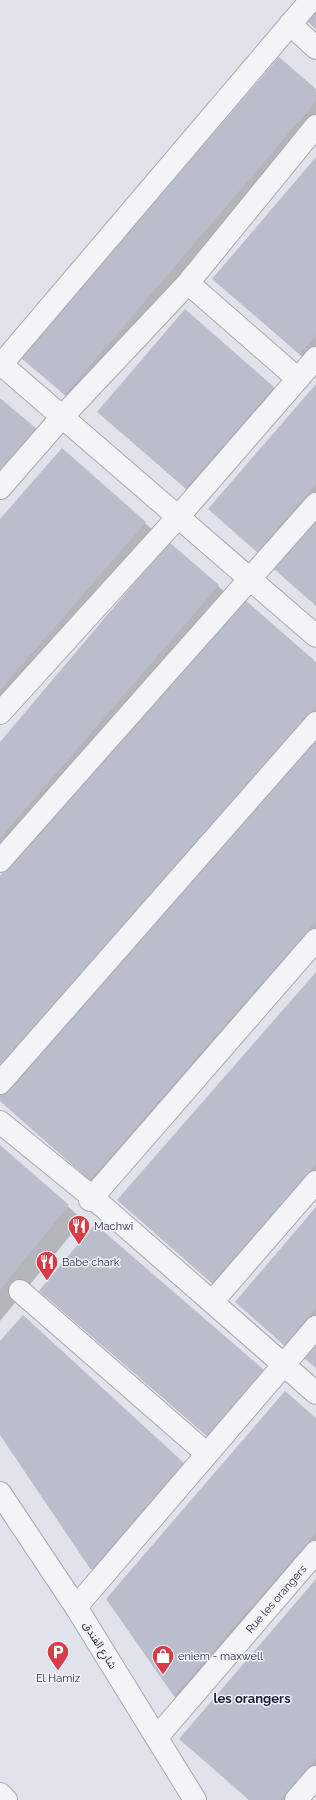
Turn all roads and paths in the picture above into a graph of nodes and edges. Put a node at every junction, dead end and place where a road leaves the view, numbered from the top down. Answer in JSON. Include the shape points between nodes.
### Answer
{"nodes":[{"id":1,"x":311,"y":0,"type":"edge"},
{"id":2,"x":290,"y":24,"type":"junction"},
{"id":3,"x":316,"y":48,"type":"edge"},
{"id":4,"x":316,"y":126,"type":"edge"},
{"id":5,"x":188,"y":283,"type":"junction"},
{"id":6,"x":316,"y":358,"type":"edge"},
{"id":7,"x":1,"y":365,"type":"edge"},
{"id":8,"x":298,"y":379,"type":"junction"},
{"id":9,"x":62,"y":417,"type":"junction"},
{"id":10,"x":0,"y":488,"type":"edge"},
{"id":11,"x":316,"y":504,"type":"edge"},
{"id":12,"x":178,"y":517,"type":"junction"},
{"id":13,"x":250,"y":579,"type":"junction"},
{"id":14,"x":316,"y":636,"type":"edge"},
{"id":15,"x":0,"y":713,"type":"edge"},
{"id":16,"x":316,"y":723,"type":"edge"},
{"id":17,"x":0,"y":862,"type":"edge"},
{"id":18,"x":316,"y":940,"type":"edge"},
{"id":19,"x":0,"y":1083,"type":"edge"},
{"id":20,"x":0,"y":1122,"type":"edge"},
{"id":21,"x":316,"y":1182,"type":"edge"},
{"id":22,"x":91,"y":1199,"type":"junction"},
{"id":23,"x":20,"y":1291,"type":"dead end"},
{"id":24,"x":212,"y":1302,"type":"junction"},
{"id":25,"x":316,"y":1327,"type":"edge"},
{"id":26,"x":283,"y":1365,"type":"junction"},
{"id":27,"x":316,"y":1393,"type":"edge"},
{"id":28,"x":207,"y":1454,"type":"junction"},
{"id":29,"x":0,"y":1493,"type":"edge"},
{"id":30,"x":316,"y":1552,"type":"edge"},
{"id":31,"x":76,"y":1607,"type":"junction"},
{"id":32,"x":157,"y":1737,"type":"junction"},
{"id":33,"x":316,"y":1776,"type":"edge"},
{"id":34,"x":0,"y":1794,"type":"edge"},
{"id":35,"x":6,"y":1800,"type":"edge"},
{"id":36,"x":195,"y":1800,"type":"edge"},
{"id":37,"x":296,"y":1800,"type":"edge"}],
"edges":[{"from":1,"to":2,"type":"street"},
{"from":2,"to":3,"type":"street"},
{"from":2,"to":7,"type":"street"},
{"from":4,"to":5,"type":"street"},
{"from":5,"to":8,"type":"street"},
{"from":5,"to":9,"type":"street"},
{"from":6,"to":8,"type":"street"},
{"from":7,"to":9,"type":"street"},
{"from":8,"to":12,"type":"street"},
{"from":9,"to":10,"type":"street"},
{"from":9,"to":12,"type":"street"},
{"from":11,"to":13,"type":"street"},
{"from":12,"to":13,"type":"street"},
{"from":12,"to":15,"type":"street"},
{"from":13,"to":14,"type":"street"},
{"from":13,"to":17,"type":"street"},
{"from":16,"to":19,"type":"street"},
{"from":18,"to":22,"type":"street"},
{"from":20,"to":22,"type":"street"},
{"from":21,"to":24,"type":"street"},
{"from":22,"to":24,"type":"street"},
{"from":23,"to":28,"type":"street"},
{"from":24,"to":26,"type":"street"},
{"from":25,"to":26,"type":"street"},
{"from":26,"to":27,"type":"street"},
{"from":26,"to":28,"type":"street"},
{"from":28,"to":31,"type":"street"},
{"from":29,"to":31,"type":"street","name":"شارع الفندق"},
{"from":30,"to":32,"type":"street","name":"Rue les orangers"},
{"from":31,"to":32,"type":"street","name":"شارع الفندق"},
{"from":32,"to":36,"type":"street","name":"شارع الفندق"},
{"from":33,"to":37,"type":"street"},
{"from":34,"to":35,"type":"street"}]}
